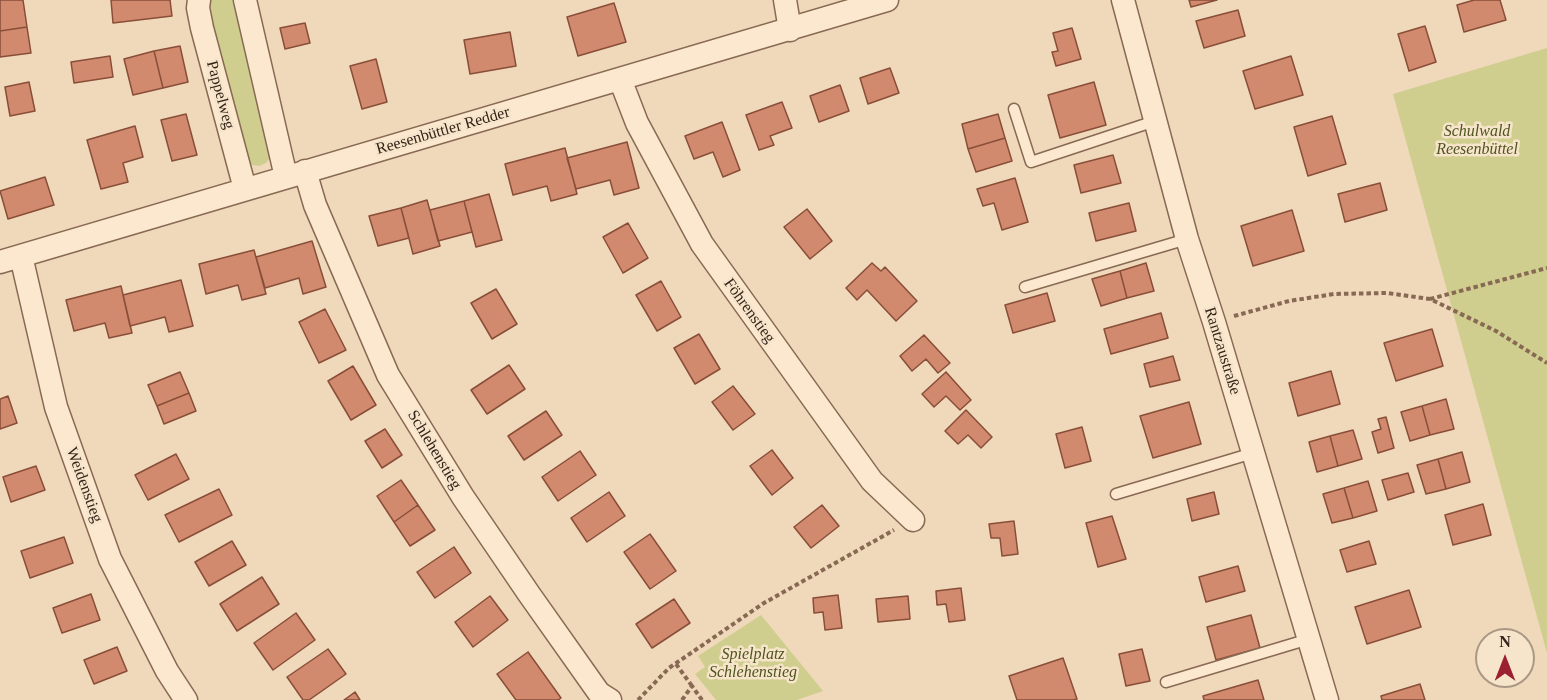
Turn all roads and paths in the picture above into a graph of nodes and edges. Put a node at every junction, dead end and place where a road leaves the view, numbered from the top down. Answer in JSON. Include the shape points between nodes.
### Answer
{"nodes":[{"id":1,"x":199,"y":0,"type":"edge"},
{"id":2,"x":245,"y":0,"type":"edge"},
{"id":3,"x":785,"y":0,"type":"edge"},
{"id":4,"x":887,"y":0,"type":"edge"},
{"id":5,"x":1123,"y":0,"type":"edge"},
{"id":6,"x":790,"y":30,"type":"junction"},
{"id":7,"x":620,"y":79,"type":"junction"},
{"id":8,"x":1014,"y":109,"type":"dead end"},
{"id":9,"x":1155,"y":121,"type":"junction"},
{"id":10,"x":295,"y":174,"type":"junction"},
{"id":11,"x":245,"y":189,"type":"junction"},
{"id":12,"x":1187,"y":239,"type":"junction"},
{"id":13,"x":10,"y":259,"type":"edge"},
{"id":14,"x":1547,"y":268,"type":"edge"},
{"id":15,"x":1025,"y":287,"type":"dead end"},
{"id":16,"x":1430,"y":299,"type":"junction"},
{"id":17,"x":1214,"y":322,"type":"junction"},
{"id":18,"x":1547,"y":363,"type":"edge"},
{"id":19,"x":1253,"y":453,"type":"junction"},
{"id":20,"x":1116,"y":494,"type":"dead end"},
{"id":21,"x":913,"y":519,"type":"joint"},
{"id":22,"x":1309,"y":639,"type":"junction"},
{"id":23,"x":676,"y":664,"type":"junction"},
{"id":24,"x":1166,"y":682,"type":"dead end"},
{"id":25,"x":692,"y":686,"type":"junction"},
{"id":26,"x":186,"y":700,"type":"edge"},
{"id":27,"x":610,"y":700,"type":"edge"},
{"id":28,"x":638,"y":700,"type":"edge"},
{"id":29,"x":682,"y":700,"type":"edge"},
{"id":30,"x":702,"y":700,"type":"edge"},
{"id":31,"x":1327,"y":700,"type":"edge"}],
"edges":[{"from":1,"to":11,"type":"street","name":"Pappelweg","via":[[202,28]]},
{"from":2,"to":10,"type":"street"},
{"from":3,"to":6,"type":"street"},
{"from":4,"to":6,"type":"street","name":"Reesenbüttler Redder"},
{"from":5,"to":9,"type":"street","name":"Rantzaustraße"},
{"from":6,"to":7,"type":"street","name":"Reesenbüttler Redder"},
{"from":7,"to":10,"type":"street","name":"Reesenbüttler Redder"},
{"from":7,"to":21,"type":"street","name":"Föhrenstieg","via":[[638,123],[702,244],[872,481]]},
{"from":8,"to":9,"type":"lane","via":[[1031,162]]},
{"from":9,"to":12,"type":"street","name":"Rantzaustraße"},
{"from":10,"to":11,"type":"street","name":"Reesenbüttler Redder"},
{"from":10,"to":27,"type":"street","name":"Schlehenstieg","via":[[315,205],[388,375],[529,594],[599,693]]},
{"from":11,"to":13,"type":"street","name":"Reesenbüttler Redder"},
{"from":12,"to":15,"type":"lane"},
{"from":12,"to":17,"type":"street","name":"Rantzaustraße"},
{"from":13,"to":26,"type":"street","name":"Weidenstieg","via":[[110,559]]},
{"from":14,"to":16,"type":"path"},
{"from":16,"to":17,"type":"path","via":[[1387,293],[1334,294],[1289,301]]},
{"from":16,"to":18,"type":"path","via":[[1496,331]]},
{"from":17,"to":19,"type":"street","name":"Rantzaustraße"},
{"from":19,"to":20,"type":"lane"},
{"from":19,"to":22,"type":"street","name":"Rantzaustraße"},
{"from":21,"to":23,"type":"path","via":[[764,603]]},
{"from":22,"to":24,"type":"lane"},
{"from":22,"to":31,"type":"street","name":"Rantzaustraße"},
{"from":23,"to":25,"type":"path"},
{"from":23,"to":28,"type":"path"},
{"from":25,"to":29,"type":"path"},
{"from":25,"to":30,"type":"path"}]}
